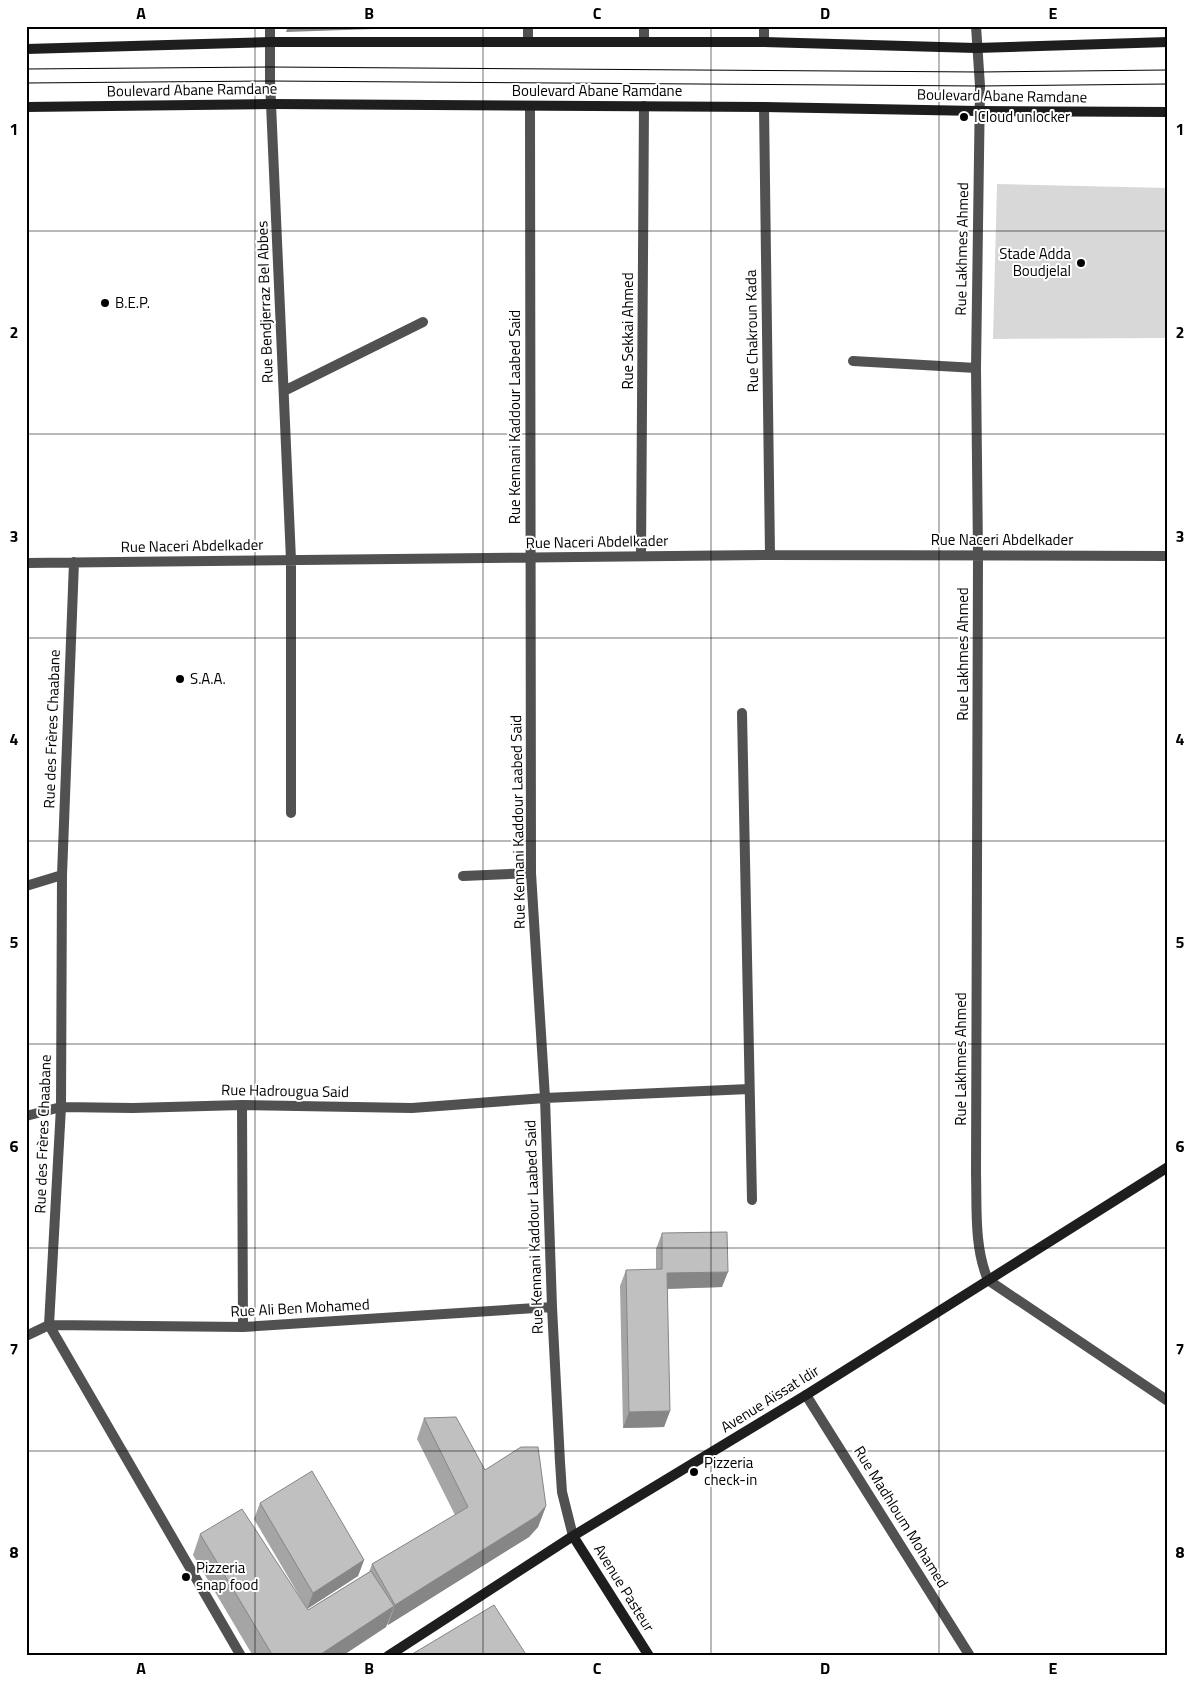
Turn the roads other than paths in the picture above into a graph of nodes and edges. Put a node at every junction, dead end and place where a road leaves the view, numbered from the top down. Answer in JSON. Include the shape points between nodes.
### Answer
{"nodes":[{"id":1,"x":270,"y":26,"type":"edge"},
{"id":2,"x":528,"y":26,"type":"edge"},
{"id":3,"x":644,"y":26,"type":"edge"},
{"id":4,"x":764,"y":26,"type":"edge"},
{"id":5,"x":976,"y":26,"type":"edge"},
{"id":6,"x":270,"y":42,"type":"junction"},
{"id":7,"x":528,"y":42,"type":"junction"},
{"id":8,"x":644,"y":42,"type":"junction"},
{"id":9,"x":764,"y":42,"type":"junction"},
{"id":10,"x":1168,"y":42,"type":"edge"},
{"id":11,"x":976,"y":48,"type":"junction"},
{"id":12,"x":26,"y":49,"type":"edge"},
{"id":13,"x":272,"y":104,"type":"junction"},
{"id":14,"x":530,"y":106,"type":"junction"},
{"id":15,"x":644,"y":106,"type":"junction"},
{"id":16,"x":26,"y":107,"type":"edge"},
{"id":17,"x":764,"y":107,"type":"junction"},
{"id":18,"x":978,"y":112,"type":"junction"},
{"id":19,"x":1168,"y":112,"type":"edge"},
{"id":20,"x":423,"y":322,"type":"dead end"},
{"id":21,"x":854,"y":361,"type":"dead end"},
{"id":22,"x":976,"y":368,"type":"junction"},
{"id":23,"x":284,"y":390,"type":"junction"},
{"id":24,"x":770,"y":555,"type":"junction"},
{"id":25,"x":978,"y":555,"type":"junction"},
{"id":26,"x":641,"y":556,"type":"junction"},
{"id":27,"x":1168,"y":556,"type":"edge"},
{"id":28,"x":530,"y":557,"type":"junction"},
{"id":29,"x":291,"y":560,"type":"junction"},
{"id":30,"x":74,"y":562,"type":"junction"},
{"id":31,"x":26,"y":563,"type":"edge"},
{"id":32,"x":742,"y":713,"type":"dead end"},
{"id":33,"x":291,"y":813,"type":"dead end"},
{"id":34,"x":531,"y":872,"type":"junction"},
{"id":35,"x":62,"y":875,"type":"junction"},
{"id":36,"x":463,"y":876,"type":"dead end"},
{"id":37,"x":26,"y":886,"type":"edge"},
{"id":38,"x":749,"y":1089,"type":"junction"},
{"id":39,"x":545,"y":1098,"type":"junction"},
{"id":40,"x":242,"y":1105,"type":"junction"},
{"id":41,"x":61,"y":1107,"type":"junction"},
{"id":42,"x":26,"y":1116,"type":"edge"},
{"id":43,"x":1168,"y":1167,"type":"edge"},
{"id":44,"x":752,"y":1200,"type":"dead end"},
{"id":45,"x":988,"y":1280,"type":"junction"},
{"id":46,"x":552,"y":1307,"type":"junction"},
{"id":47,"x":49,"y":1325,"type":"junction"},
{"id":48,"x":243,"y":1327,"type":"junction"},
{"id":49,"x":26,"y":1336,"type":"edge"},
{"id":50,"x":806,"y":1394,"type":"junction"},
{"id":51,"x":1168,"y":1401,"type":"edge"},
{"id":52,"x":573,"y":1536,"type":"junction"},
{"id":53,"x":241,"y":1656,"type":"edge"},
{"id":54,"x":388,"y":1656,"type":"edge"},
{"id":55,"x":649,"y":1656,"type":"edge"},
{"id":56,"x":970,"y":1656,"type":"edge"}],
"edges":[{"from":1,"to":6,"type":"street","name":"Rue Bendjerraz Bel Abbes"},
{"from":2,"to":7,"type":"street"},
{"from":3,"to":8,"type":"street"},
{"from":4,"to":9,"type":"street"},
{"from":5,"to":11,"type":"street","name":"Rue Lakhmes Ahmed"},
{"from":6,"to":7,"type":"main road"},
{"from":6,"to":12,"type":"main road"},
{"from":6,"to":13,"type":"street","name":"Rue Bendjerraz Bel Abbes"},
{"from":7,"to":8,"type":"main road"},
{"from":8,"to":9,"type":"main road"},
{"from":9,"to":11,"type":"main road"},
{"from":10,"to":11,"type":"main road"},
{"from":11,"to":18,"type":"street","name":"Rue Lakhmes Ahmed","via":[[980,86]]},
{"from":13,"to":14,"type":"main road","name":"Boulevard Abane Ramdane"},
{"from":13,"to":16,"type":"main road","name":"Boulevard Abane Ramdane"},
{"from":13,"to":23,"type":"street","name":"Rue Bendjerraz Bel Abbes"},
{"from":14,"to":15,"type":"main road","name":"Boulevard Abane Ramdane"},
{"from":14,"to":28,"type":"street","name":"Rue Kennani Kaddour Laabed Said"},
{"from":15,"to":17,"type":"main road","name":"Boulevard Abane Ramdane"},
{"from":15,"to":26,"type":"street","name":"Rue Sekkai Ahmed"},
{"from":17,"to":18,"type":"main road","name":"Boulevard Abane Ramdane"},
{"from":17,"to":24,"type":"street","name":"Rue Chakroun Kada"},
{"from":18,"to":19,"type":"main road","name":"Boulevard Abane Ramdane"},
{"from":18,"to":22,"type":"street","name":"Rue Lakhmes Ahmed"},
{"from":20,"to":23,"type":"street"},
{"from":21,"to":22,"type":"street"},
{"from":22,"to":25,"type":"street","name":"Rue Lakhmes Ahmed"},
{"from":23,"to":29,"type":"street","name":"Rue Bendjerraz Bel Abbes"},
{"from":24,"to":25,"type":"street","name":"Rue Naceri Abdelkader"},
{"from":24,"to":26,"type":"street","name":"Rue Naceri Abdelkader"},
{"from":25,"to":27,"type":"street","name":"Rue Naceri Abdelkader"},
{"from":25,"to":45,"type":"street","name":"Rue Lakhmes Ahmed","via":[[976,1173],[978,1232]]},
{"from":26,"to":28,"type":"street","name":"Rue Naceri Abdelkader"},
{"from":28,"to":29,"type":"street","name":"Rue Naceri Abdelkader"},
{"from":28,"to":34,"type":"street","name":"Rue Kennani Kaddour Laabed Said"},
{"from":29,"to":30,"type":"street","name":"Rue Naceri Abdelkader"},
{"from":29,"to":33,"type":"street","name":"Rue Bendjerraz Bel Abbes"},
{"from":30,"to":31,"type":"street","name":"Rue Naceri Abdelkader"},
{"from":30,"to":35,"type":"street","name":"Rue des Frères Chaabane"},
{"from":32,"to":38,"type":"street"},
{"from":34,"to":36,"type":"street"},
{"from":34,"to":39,"type":"street","name":"Rue Kennani Kaddour Laabed Said"},
{"from":35,"to":37,"type":"street"},
{"from":35,"to":41,"type":"street","name":"Rue des Frères Chaabane"},
{"from":38,"to":39,"type":"street","name":"Rue Hadrougua Said"},
{"from":38,"to":44,"type":"street"},
{"from":39,"to":40,"type":"street","name":"Rue Hadrougua Said","via":[[412,1108]]},
{"from":39,"to":46,"type":"street","name":"Rue Kennani Kaddour Laabed Said"},
{"from":40,"to":41,"type":"street","name":"Rue Hadrougua Said"},
{"from":40,"to":48,"type":"street"},
{"from":41,"to":42,"type":"street","name":"Rue Hadrougua Said"},
{"from":41,"to":47,"type":"street","name":"Rue des Frères Chaabane"},
{"from":43,"to":45,"type":"main road","name":"Avenue Aïssat Idir"},
{"from":45,"to":50,"type":"main road","name":"Avenue Aïssat Idir"},
{"from":45,"to":51,"type":"street"},
{"from":46,"to":48,"type":"street","name":"Rue Ali Ben Mohamed"},
{"from":46,"to":52,"type":"street","name":"Rue Kennani Kaddour Laabed Said","via":[[562,1492]]},
{"from":47,"to":48,"type":"street","name":"Rue Ali Ben Mohamed"},
{"from":47,"to":49,"type":"street"},
{"from":47,"to":53,"type":"street"},
{"from":50,"to":52,"type":"main road","name":"Avenue Aïssat Idir"},
{"from":50,"to":56,"type":"street","name":"Rue Madhloum Mohamed"},
{"from":52,"to":54,"type":"main road","name":"Avenue Aïssat Idir"},
{"from":52,"to":55,"type":"main road","name":"Avenue Pasteur"}]}
